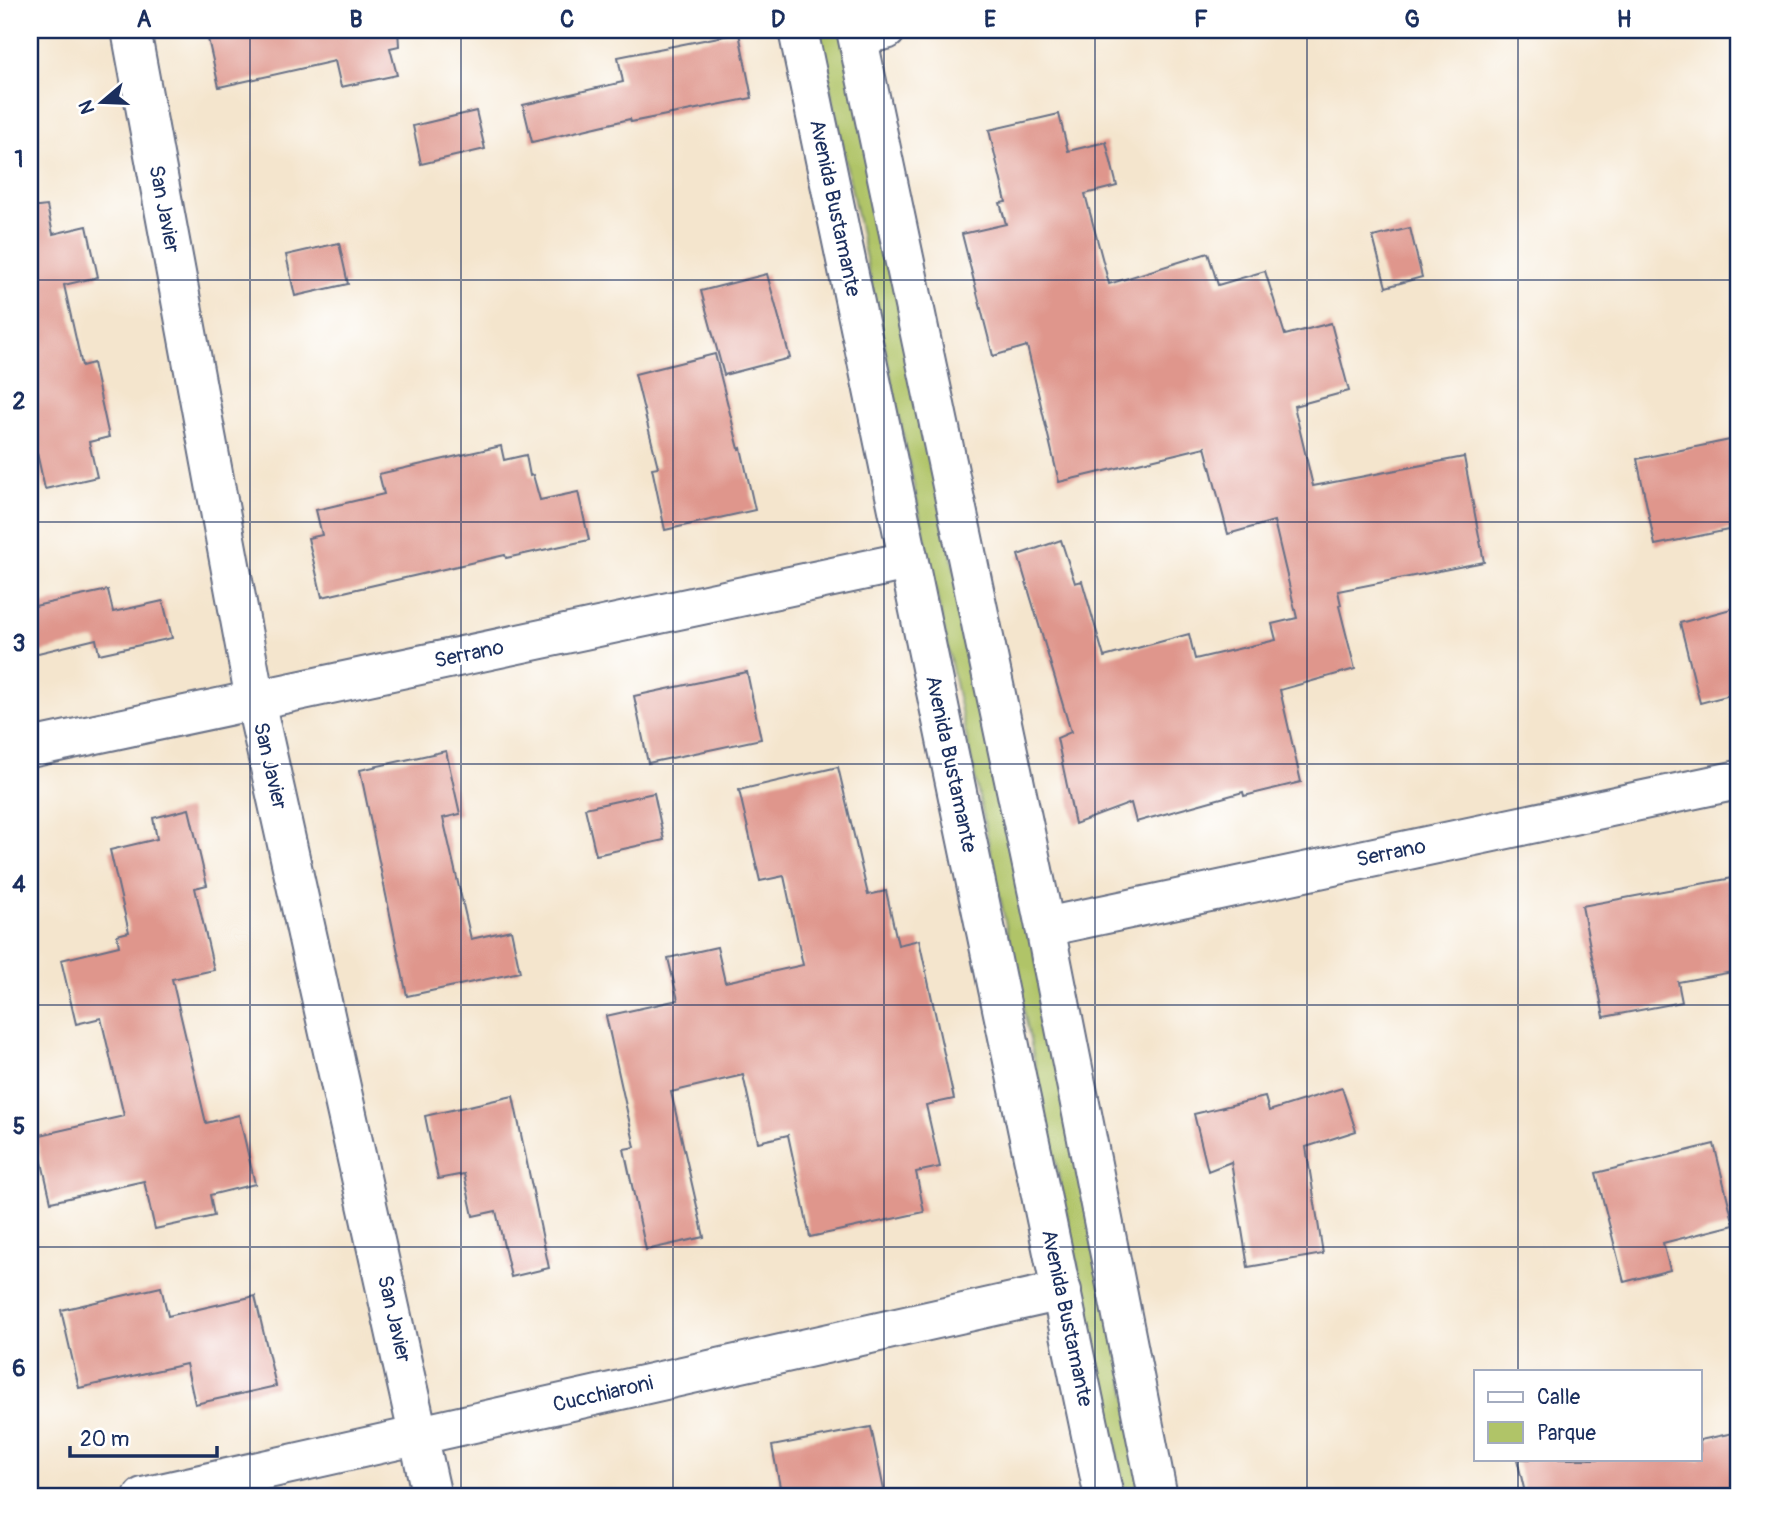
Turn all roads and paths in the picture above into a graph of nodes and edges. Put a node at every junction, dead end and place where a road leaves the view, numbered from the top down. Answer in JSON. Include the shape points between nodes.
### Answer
{"nodes":[{"id":1,"x":131,"y":30,"type":"edge"},
{"id":2,"x":798,"y":30,"type":"edge"},
{"id":3,"x":867,"y":32,"type":"edge"},
{"id":4,"x":908,"y":561,"type":"junction"},
{"id":5,"x":255,"y":700,"type":"junction"},
{"id":6,"x":30,"y":748,"type":"edge"},
{"id":7,"x":1738,"y":780,"type":"edge"},
{"id":8,"x":1045,"y":927,"type":"junction"},
{"id":9,"x":1062,"y":1291,"type":"junction"},
{"id":10,"x":419,"y":1435,"type":"junction"},
{"id":11,"x":143,"y":1497,"type":"edge"},
{"id":12,"x":432,"y":1497,"type":"edge"},
{"id":13,"x":1104,"y":1497,"type":"edge"},
{"id":14,"x":1158,"y":1497,"type":"edge"}],
"edges":[{"from":1,"to":5,"type":"street","name":"San Javier"},
{"from":2,"to":4,"type":"street","name":"Avenida Bustamante"},
{"from":3,"to":8,"type":"street"},
{"from":4,"to":5,"type":"street","name":"Serrano"},
{"from":4,"to":9,"type":"street","name":"Avenida Bustamante"},
{"from":5,"to":6,"type":"street","name":"Serrano"},
{"from":5,"to":10,"type":"street","name":"San Javier"},
{"from":7,"to":8,"type":"street","name":"Serrano"},
{"from":8,"to":14,"type":"street"},
{"from":9,"to":10,"type":"street","name":"Cucchiaroni"},
{"from":9,"to":13,"type":"street","name":"Avenida Bustamante"},
{"from":10,"to":11,"type":"street","name":"Cucchiaroni"},
{"from":10,"to":12,"type":"street","name":"San Javier"}]}
